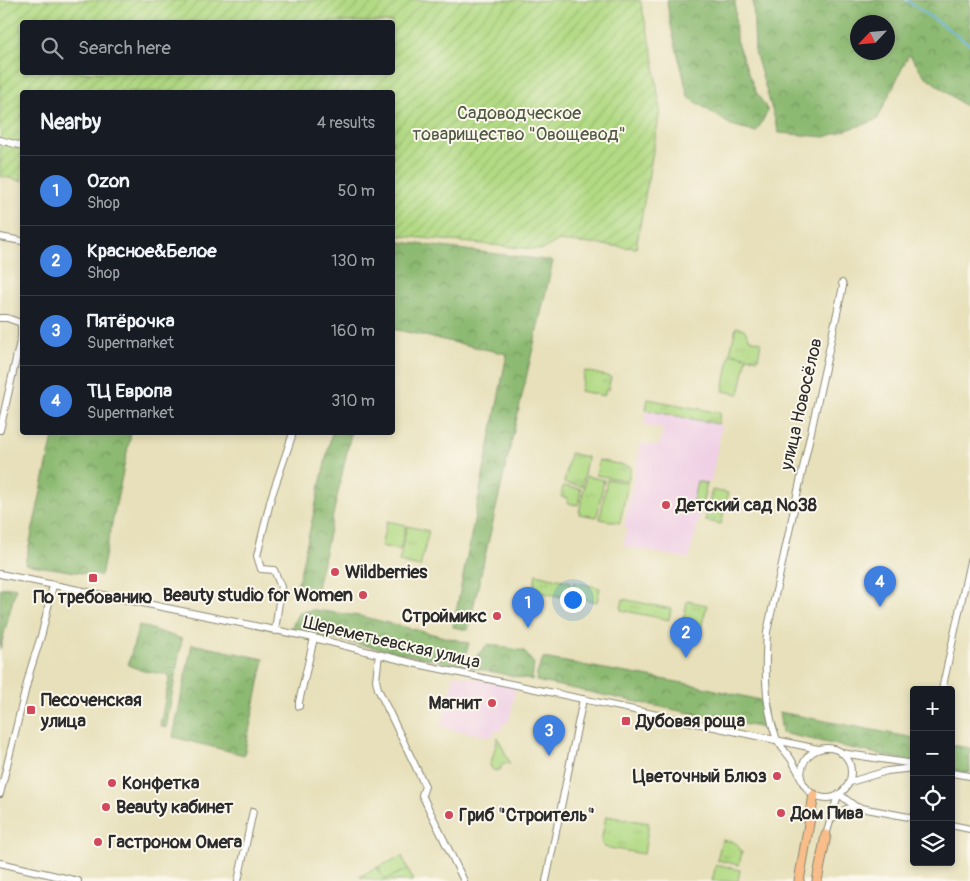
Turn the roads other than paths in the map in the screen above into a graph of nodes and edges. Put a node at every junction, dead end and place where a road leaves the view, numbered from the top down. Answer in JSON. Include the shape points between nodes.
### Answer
{"nodes":[{"id":1,"x":0,"y":140,"type":"edge"},
{"id":2,"x":20,"y":145,"type":"edge"},
{"id":3,"x":0,"y":237,"type":"edge"},
{"id":4,"x":20,"y":241,"type":"edge"},
{"id":5,"x":842,"y":283,"type":"dead end"},
{"id":6,"x":0,"y":318,"type":"edge"},
{"id":7,"x":20,"y":323,"type":"edge"},
{"id":8,"x":20,"y":341,"type":"edge"},
{"id":9,"x":0,"y":430,"type":"edge"},
{"id":10,"x":292,"y":435,"type":"edge"},
{"id":11,"x":970,"y":561,"type":"edge"},
{"id":12,"x":0,"y":574,"type":"edge"},
{"id":13,"x":52,"y":585,"type":"junction"},
{"id":14,"x":274,"y":632,"type":"junction"},
{"id":15,"x":314,"y":638,"type":"junction"},
{"id":16,"x":379,"y":654,"type":"junction"},
{"id":17,"x":943,"y":686,"type":"edge"},
{"id":18,"x":583,"y":699,"type":"junction"},
{"id":19,"x":299,"y":706,"type":"dead end"},
{"id":20,"x":777,"y":739,"type":"junction"},
{"id":21,"x":818,"y":749,"type":"junction"},
{"id":22,"x":841,"y":753,"type":"junction"},
{"id":23,"x":910,"y":763,"type":"edge"},
{"id":24,"x":910,"y":768,"type":"edge"},
{"id":25,"x":955,"y":773,"type":"edge"},
{"id":26,"x":970,"y":776,"type":"edge"},
{"id":27,"x":801,"y":777,"type":"junction"},
{"id":28,"x":850,"y":782,"type":"junction"},
{"id":29,"x":0,"y":794,"type":"edge"},
{"id":30,"x":814,"y":795,"type":"junction"},
{"id":31,"x":839,"y":795,"type":"junction"},
{"id":32,"x":856,"y":807,"type":"junction"},
{"id":33,"x":253,"y":811,"type":"dead end"},
{"id":34,"x":910,"y":817,"type":"edge"},
{"id":35,"x":830,"y":820,"type":"junction"},
{"id":36,"x":955,"y":826,"type":"edge"},
{"id":37,"x":970,"y":829,"type":"edge"},
{"id":38,"x":826,"y":835,"type":"joint"},
{"id":39,"x":0,"y":863,"type":"edge"},
{"id":40,"x":78,"y":881,"type":"edge"},
{"id":41,"x":238,"y":881,"type":"edge"},
{"id":42,"x":464,"y":881,"type":"edge"},
{"id":43,"x":546,"y":881,"type":"edge"},
{"id":44,"x":799,"y":881,"type":"edge"},
{"id":45,"x":817,"y":881,"type":"edge"}],
"edges":[{"from":1,"to":2,"type":"street"},
{"from":3,"to":4,"type":"street"},
{"from":5,"to":20,"type":"street","name":"улица Новосёлов","via":[[767,632],[767,690]]},
{"from":6,"to":7,"type":"street"},
{"from":8,"to":9,"type":"street"},
{"from":10,"to":14,"type":"street","via":[[270,498],[257,556],[261,569],[274,570],[281,587]]},
{"from":11,"to":17,"type":"street"},
{"from":12,"to":13,"type":"street","name":"Шереметьевская улица"},
{"from":13,"to":14,"type":"street","name":"Шереметьевская улица"},
{"from":13,"to":29,"type":"street"},
{"from":14,"to":15,"type":"street","name":"Шереметьевская улица"},
{"from":15,"to":16,"type":"street","name":"Шереметьевская улица"},
{"from":15,"to":19,"type":"street"},
{"from":16,"to":18,"type":"street","name":"Шереметьевская улица"},
{"from":16,"to":42,"type":"street","via":[[378,689],[425,786],[422,795]]},
{"from":18,"to":20,"type":"street","name":"Шереметьевская улица"},
{"from":18,"to":43,"type":"street"},
{"from":20,"to":21,"type":"street","name":"Шереметьевская улица"},
{"from":20,"to":27,"type":"street","name":"улица Новосёлов"},
{"from":21,"to":22,"type":"street"},
{"from":21,"to":27,"type":"street","via":[[803,762]]},
{"from":22,"to":23,"type":"street"},
{"from":22,"to":28,"type":"street","via":[[850,766]]},
{"from":24,"to":28,"type":"street","via":[[887,771]]},
{"from":25,"to":26,"type":"street"},
{"from":27,"to":30,"type":"street","via":[[805,788]]},
{"from":28,"to":31,"type":"street"},
{"from":30,"to":31,"type":"street","via":[[820,798]]},
{"from":30,"to":44,"type":"main road"},
{"from":31,"to":32,"type":"street"},
{"from":31,"to":35,"type":"street"},
{"from":32,"to":34,"type":"street"},
{"from":32,"to":35,"type":"street","via":[[846,809]]},
{"from":33,"to":41,"type":"street"},
{"from":35,"to":38,"type":"street"},
{"from":36,"to":37,"type":"street"},
{"from":38,"to":45,"type":"main road"},
{"from":39,"to":40,"type":"street"}]}
